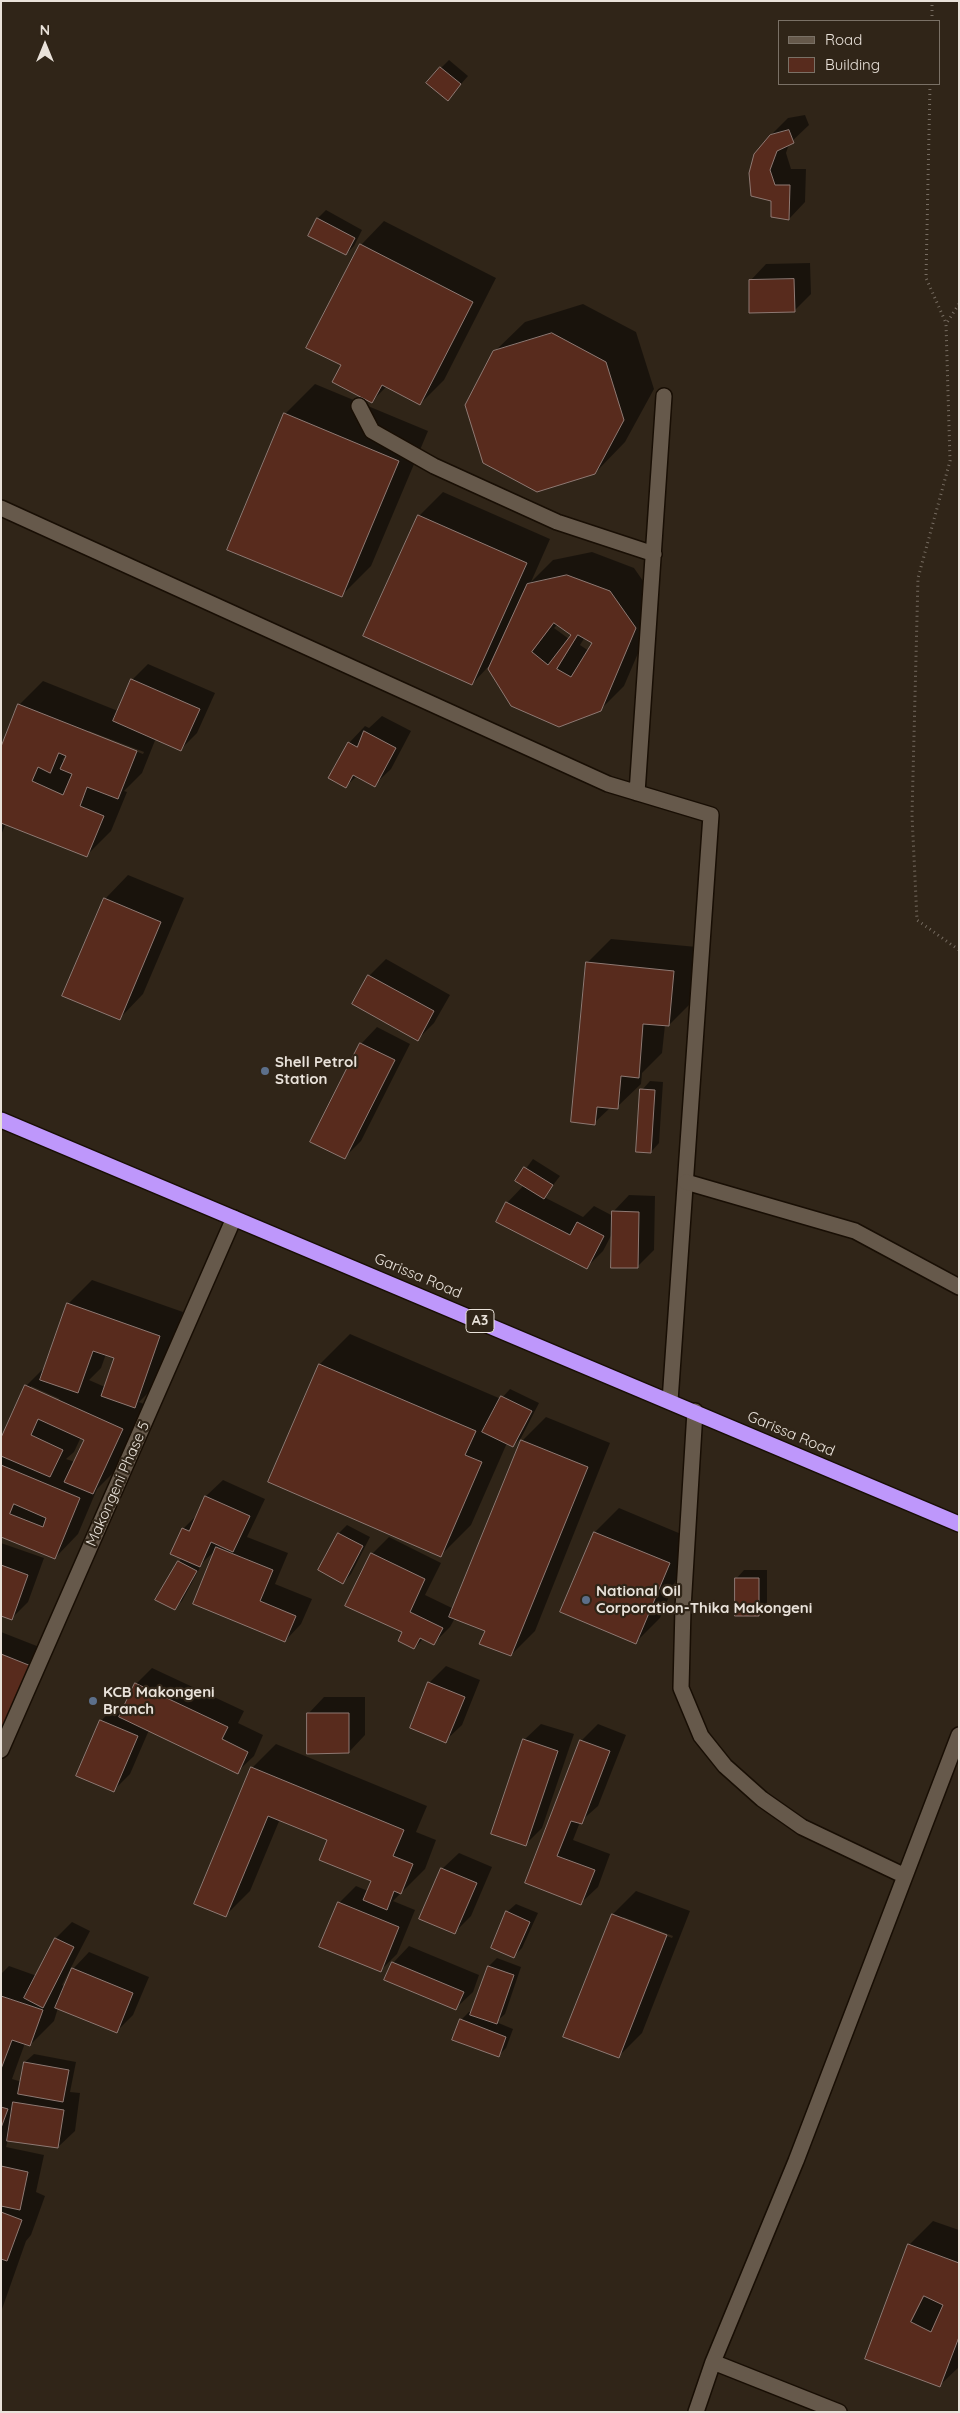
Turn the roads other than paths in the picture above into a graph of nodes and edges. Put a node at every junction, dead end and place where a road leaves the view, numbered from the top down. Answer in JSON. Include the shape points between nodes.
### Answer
{"nodes":[{"id":1,"x":664,"y":396,"type":"dead end"},
{"id":2,"x":359,"y":406,"type":"dead end"},
{"id":3,"x":1,"y":508,"type":"edge"},
{"id":4,"x":654,"y":554,"type":"junction"},
{"id":5,"x":637,"y":793,"type":"junction"},
{"id":6,"x":1,"y":1120,"type":"edge"},
{"id":7,"x":686,"y":1182,"type":"junction"},
{"id":8,"x":234,"y":1218,"type":"junction"},
{"id":9,"x":959,"y":1287,"type":"edge"},
{"id":10,"x":670,"y":1401,"type":"junction"},
{"id":11,"x":695,"y":1412,"type":"junction"},
{"id":12,"x":959,"y":1524,"type":"edge"},
{"id":13,"x":959,"y":1735,"type":"edge"},
{"id":14,"x":1,"y":1750,"type":"edge"},
{"id":15,"x":905,"y":1876,"type":"junction"},
{"id":16,"x":713,"y":2362,"type":"junction"},
{"id":17,"x":696,"y":2412,"type":"edge"},
{"id":18,"x":839,"y":2412,"type":"edge"}],
"edges":[{"from":1,"to":4,"type":"street"},
{"from":2,"to":4,"type":"street","via":[[372,431],[434,466],[557,522]]},
{"from":3,"to":5,"type":"street","via":[[608,784]]},
{"from":4,"to":5,"type":"street"},
{"from":5,"to":7,"type":"street","via":[[711,815]]},
{"from":6,"to":8,"type":"highway","name":"Garissa Road","number":"A3"},
{"from":7,"to":9,"type":"street","via":[[855,1231]]},
{"from":7,"to":10,"type":"street"},
{"from":8,"to":10,"type":"highway","name":"Garissa Road","number":"A3"},
{"from":8,"to":14,"type":"street","name":"Makongeni Phase 5"},
{"from":10,"to":11,"type":"highway","name":"Garissa Road","number":"A3"},
{"from":11,"to":12,"type":"highway","name":"Garissa Road","number":"A3"},
{"from":11,"to":15,"type":"street","via":[[681,1688],[700,1736],[725,1766],[762,1799],[802,1826]]},
{"from":13,"to":15,"type":"street"},
{"from":15,"to":16,"type":"street","via":[[796,2161]]},
{"from":16,"to":17,"type":"street"},
{"from":16,"to":18,"type":"street"}]}
